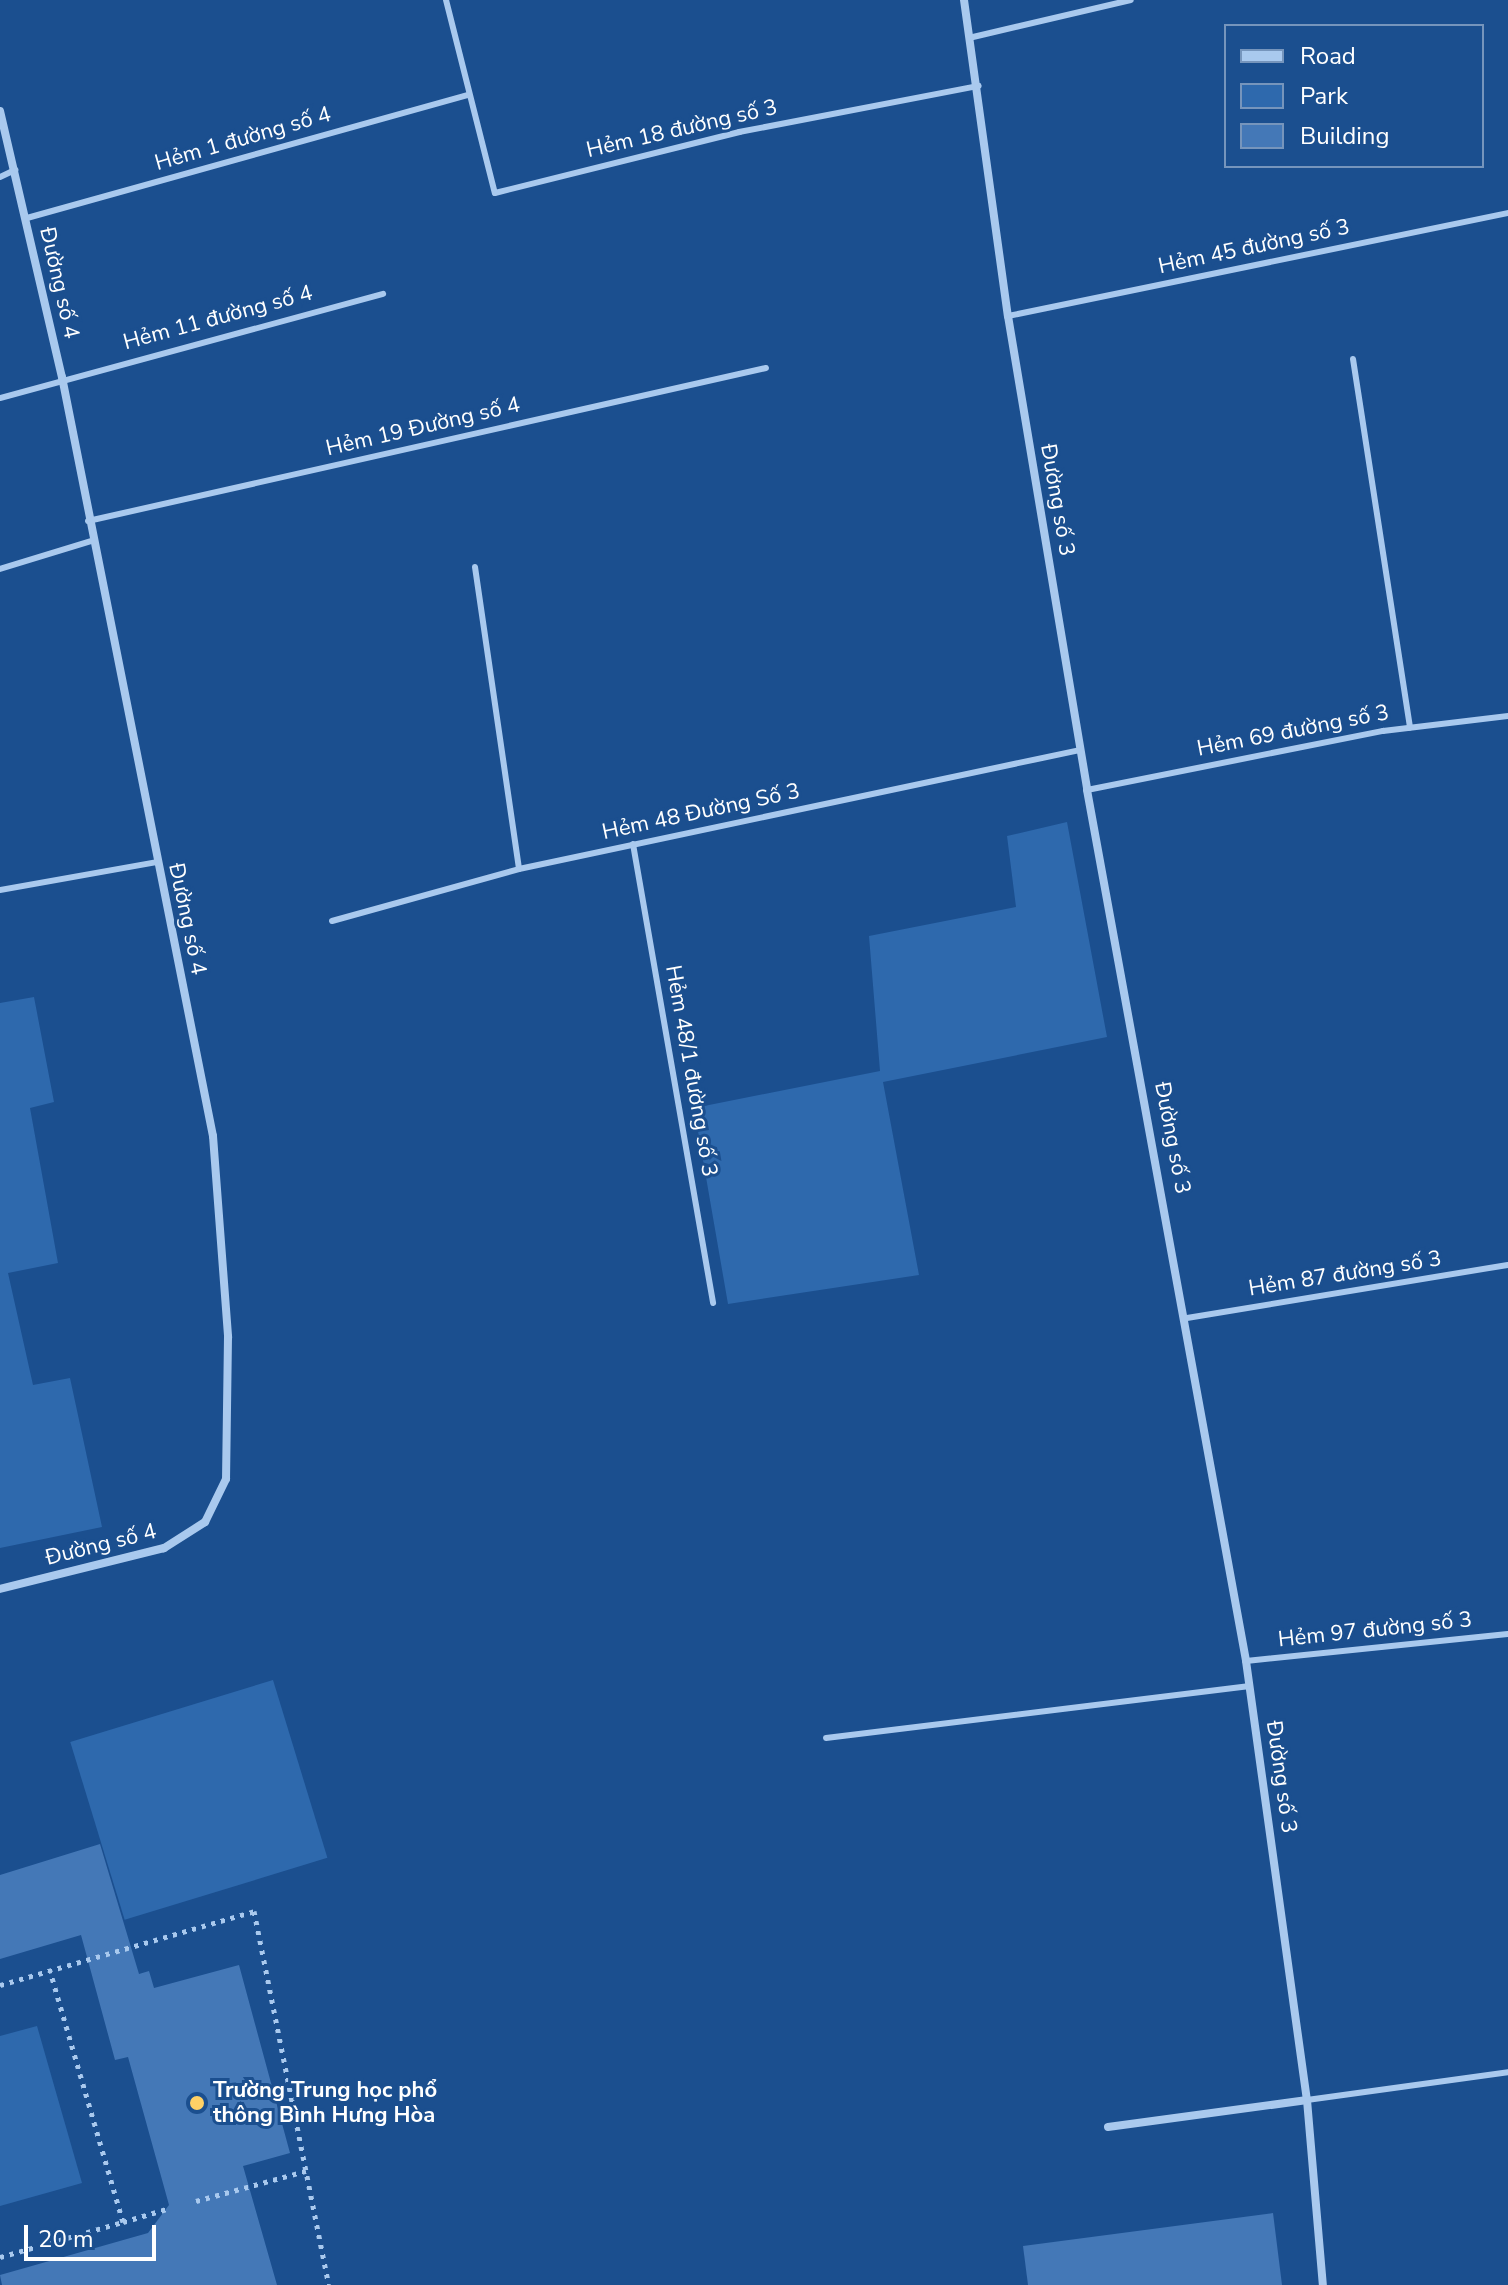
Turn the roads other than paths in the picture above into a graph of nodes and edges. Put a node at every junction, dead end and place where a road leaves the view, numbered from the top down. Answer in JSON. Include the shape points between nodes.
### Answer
{"nodes":[{"id":1,"x":446,"y":0,"type":"edge"},
{"id":2,"x":964,"y":0,"type":"edge"},
{"id":3,"x":1131,"y":0,"type":"edge"},
{"id":4,"x":973,"y":37,"type":"junction"},
{"id":5,"x":979,"y":86,"type":"junction"},
{"id":6,"x":469,"y":95,"type":"junction"},
{"id":7,"x":0,"y":111,"type":"edge"},
{"id":8,"x":15,"y":170,"type":"junction"},
{"id":9,"x":0,"y":177,"type":"edge"},
{"id":10,"x":1508,"y":213,"type":"edge"},
{"id":11,"x":27,"y":218,"type":"junction"},
{"id":12,"x":383,"y":294,"type":"dead end"},
{"id":13,"x":1008,"y":316,"type":"junction"},
{"id":14,"x":1353,"y":359,"type":"dead end"},
{"id":15,"x":766,"y":368,"type":"dead end"},
{"id":16,"x":62,"y":377,"type":"junction"},
{"id":17,"x":0,"y":398,"type":"edge"},
{"id":18,"x":88,"y":521,"type":"junction"},
{"id":19,"x":91,"y":541,"type":"junction"},
{"id":20,"x":475,"y":567,"type":"dead end"},
{"id":21,"x":0,"y":569,"type":"edge"},
{"id":22,"x":1508,"y":716,"type":"edge"},
{"id":23,"x":1410,"y":728,"type":"junction"},
{"id":24,"x":1080,"y":750,"type":"junction"},
{"id":25,"x":1087,"y":790,"type":"junction"},
{"id":26,"x":633,"y":844,"type":"junction"},
{"id":27,"x":157,"y":862,"type":"junction"},
{"id":28,"x":519,"y":869,"type":"junction"},
{"id":29,"x":0,"y":890,"type":"edge"},
{"id":30,"x":332,"y":921,"type":"dead end"},
{"id":31,"x":1508,"y":1265,"type":"edge"},
{"id":32,"x":713,"y":1303,"type":"dead end"},
{"id":33,"x":1187,"y":1318,"type":"junction"},
{"id":34,"x":0,"y":1589,"type":"edge"},
{"id":35,"x":1508,"y":1634,"type":"edge"},
{"id":36,"x":1246,"y":1661,"type":"junction"},
{"id":37,"x":1250,"y":1686,"type":"junction"},
{"id":38,"x":826,"y":1738,"type":"dead end"},
{"id":39,"x":1508,"y":2072,"type":"edge"},
{"id":40,"x":1307,"y":2100,"type":"junction"},
{"id":41,"x":1108,"y":2127,"type":"dead end"},
{"id":42,"x":1323,"y":2285,"type":"edge"}],
"edges":[{"from":1,"to":6,"type":"lane"},
{"from":2,"to":4,"type":"street","name":"Đường số 3"},
{"from":3,"to":4,"type":"lane"},
{"from":4,"to":5,"type":"street","name":"Đường số 3"},
{"from":5,"to":6,"type":"lane","name":"Hẻm 18 đường số 3","via":[[739,132],[495,193]]},
{"from":5,"to":13,"type":"street","name":"Đường số 3"},
{"from":6,"to":11,"type":"lane","name":"Hẻm 1 đường số 4"},
{"from":7,"to":8,"type":"street","name":"Đường số 4"},
{"from":8,"to":9,"type":"lane"},
{"from":8,"to":11,"type":"street","name":"Đường số 4"},
{"from":10,"to":13,"type":"lane","name":"Hẻm 45 đường số 3"},
{"from":11,"to":16,"type":"street","name":"Đường số 4"},
{"from":12,"to":16,"type":"lane","name":"Hẻm 11 đường số 4"},
{"from":13,"to":24,"type":"street","name":"Đường số 3"},
{"from":14,"to":23,"type":"lane"},
{"from":15,"to":18,"type":"lane","name":"Hẻm 19 Đường số 4"},
{"from":16,"to":17,"type":"lane","name":"Hẻm 11 đường số 4"},
{"from":16,"to":18,"type":"street","name":"Đường số 4"},
{"from":18,"to":19,"type":"street","name":"Đường số 4"},
{"from":19,"to":21,"type":"lane"},
{"from":19,"to":27,"type":"street","name":"Đường số 4"},
{"from":20,"to":28,"type":"lane"},
{"from":22,"to":23,"type":"lane","name":"Hẻm 69 đường số 3"},
{"from":23,"to":25,"type":"lane","name":"Hẻm 69 đường số 3"},
{"from":24,"to":25,"type":"street","name":"Đường số 3"},
{"from":24,"to":26,"type":"lane","name":"Hẻm 48 Đường Số 3"},
{"from":25,"to":33,"type":"street","name":"Đường số 3"},
{"from":26,"to":28,"type":"lane","name":"Hẻm 48 Đường Số 3"},
{"from":26,"to":32,"type":"lane","name":"Hẻm 48/1 đường số 3"},
{"from":27,"to":29,"type":"lane"},
{"from":27,"to":34,"type":"street","name":"Đường số 4","via":[[218,1174],[228,1337],[226,1479],[205,1522],[164,1548]]},
{"from":28,"to":30,"type":"lane","name":"Hẻm 48 Đường Số 3"},
{"from":31,"to":33,"type":"lane","name":"Hẻm 87 đường số 3"},
{"from":33,"to":36,"type":"street","name":"Đường số 3"},
{"from":35,"to":36,"type":"lane","name":"Hẻm 97 đường số 3"},
{"from":36,"to":37,"type":"street","name":"Đường số 3"},
{"from":37,"to":38,"type":"lane"},
{"from":37,"to":40,"type":"street","name":"Đường số 3"},
{"from":39,"to":40,"type":"lane"},
{"from":40,"to":41,"type":"street"},
{"from":40,"to":42,"type":"street","name":"Đường số 3"}]}
